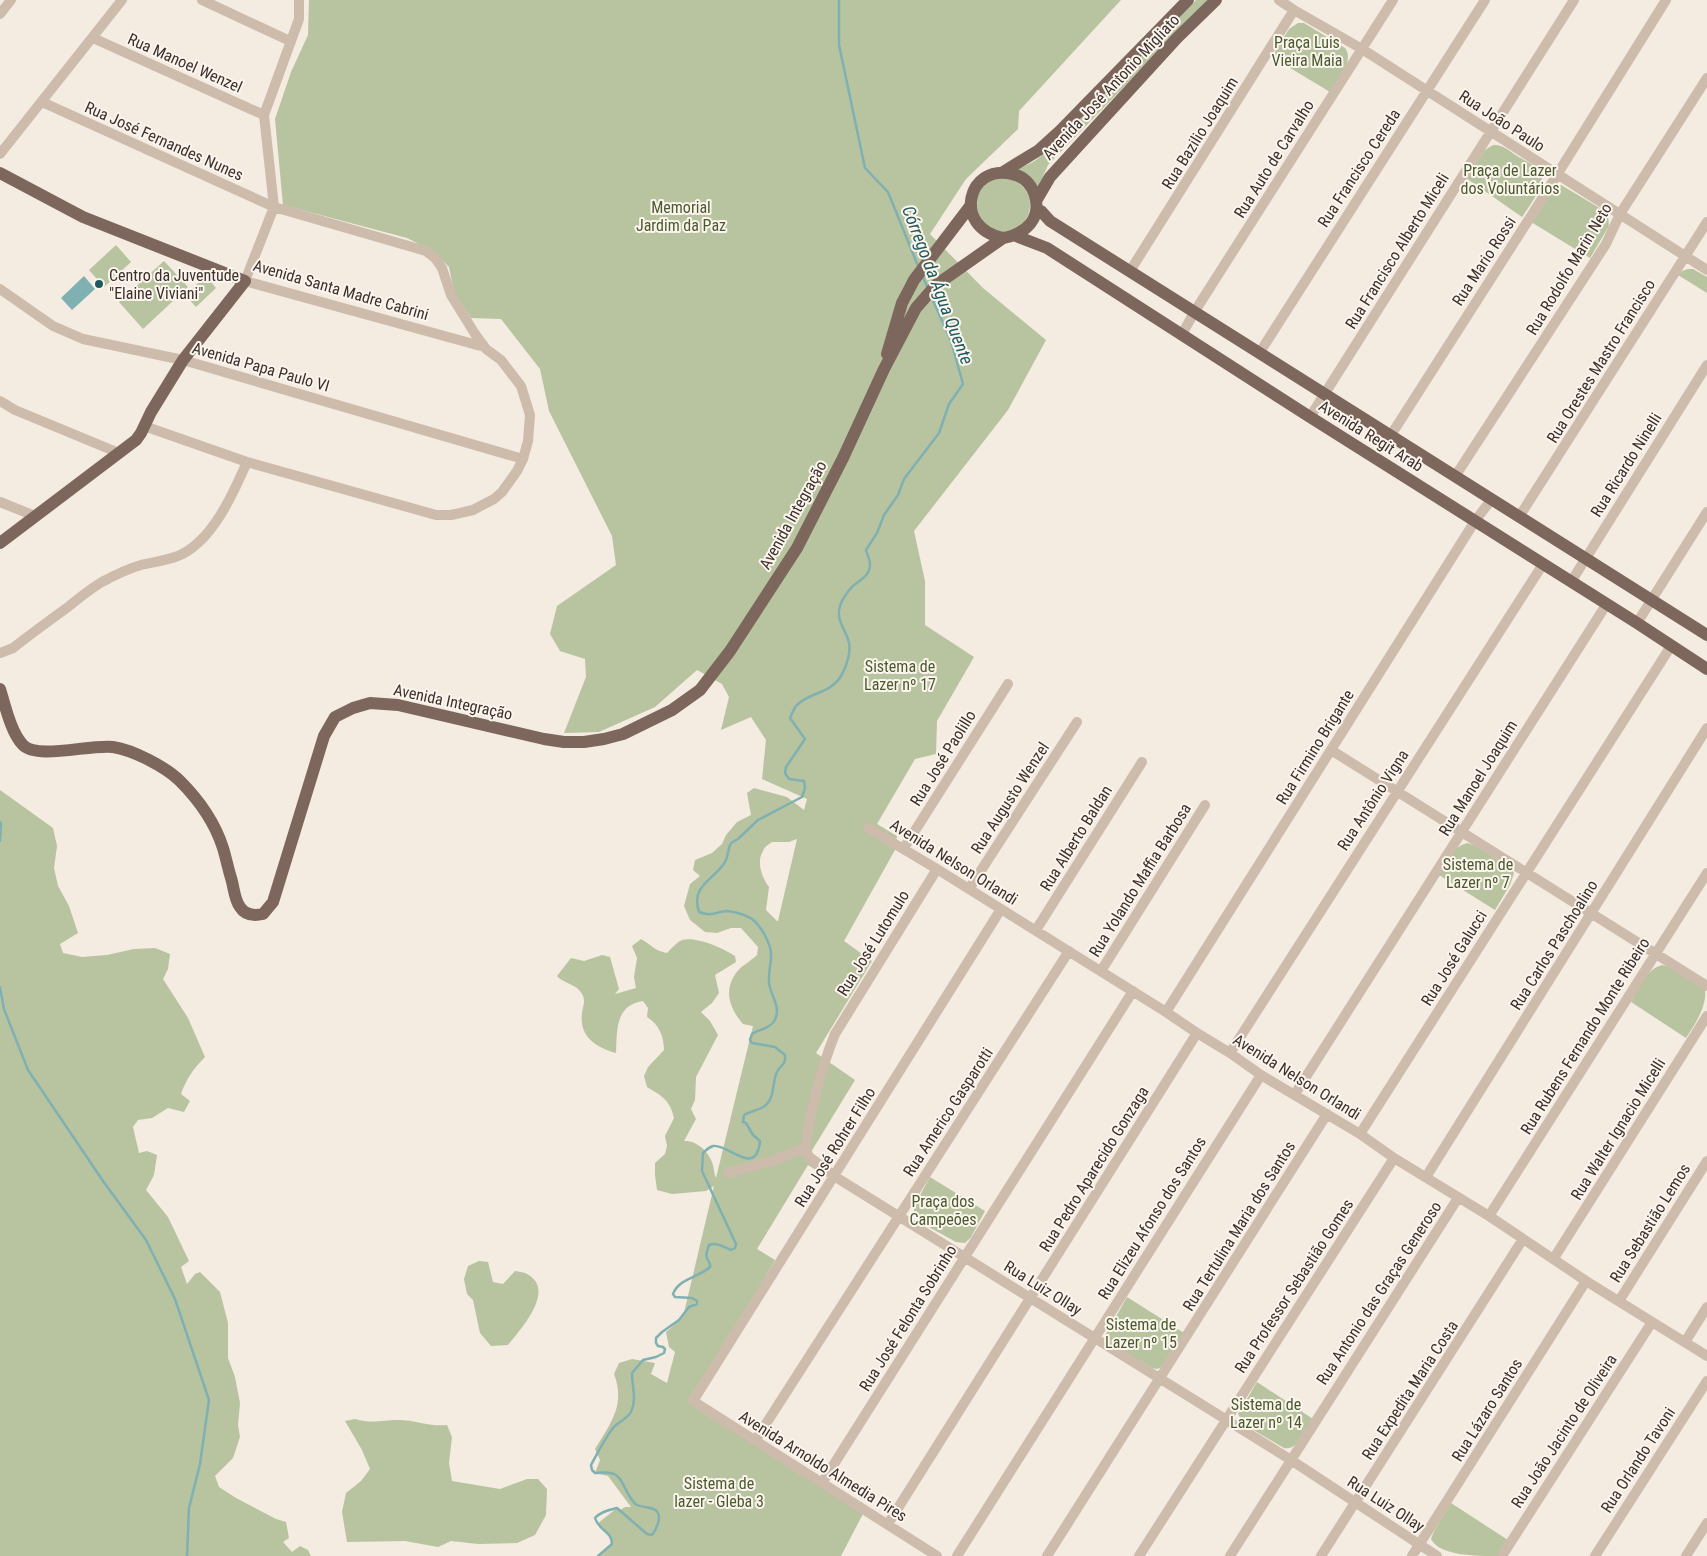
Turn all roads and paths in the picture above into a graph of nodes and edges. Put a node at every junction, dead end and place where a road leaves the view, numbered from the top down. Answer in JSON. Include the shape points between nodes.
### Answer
{"nodes":[{"id":1,"x":11,"y":0,"type":"edge"},
{"id":2,"x":122,"y":0,"type":"edge"},
{"id":3,"x":202,"y":0,"type":"edge"},
{"id":4,"x":299,"y":0,"type":"edge"},
{"id":5,"x":1188,"y":0,"type":"edge"},
{"id":6,"x":1216,"y":0,"type":"edge"},
{"id":7,"x":1279,"y":0,"type":"edge"},
{"id":8,"x":1393,"y":0,"type":"edge"},
{"id":9,"x":1484,"y":0,"type":"edge"},
{"id":10,"x":1574,"y":0,"type":"edge"},
{"id":11,"x":1666,"y":0,"type":"edge"},
{"id":12,"x":1294,"y":10,"type":"junction"},
{"id":13,"x":0,"y":14,"type":"edge"},
{"id":14,"x":93,"y":38,"type":"junction"},
{"id":15,"x":290,"y":41,"type":"junction"},
{"id":16,"x":1362,"y":49,"type":"junction"},
{"id":17,"x":1707,"y":78,"type":"edge"},
{"id":18,"x":1427,"y":90,"type":"junction"},
{"id":19,"x":42,"y":102,"type":"junction"},
{"id":20,"x":264,"y":115,"type":"junction"},
{"id":21,"x":1491,"y":132,"type":"junction"},
{"id":22,"x":0,"y":154,"type":"edge"},
{"id":23,"x":1003,"y":172,"type":"junction"},
{"id":24,"x":0,"y":173,"type":"edge"},
{"id":25,"x":1557,"y":174,"type":"junction"},
{"id":26,"x":970,"y":205,"type":"junction"},
{"id":27,"x":1036,"y":206,"type":"junction"},
{"id":28,"x":274,"y":207,"type":"junction"},
{"id":29,"x":1620,"y":214,"type":"junction"},
{"id":30,"x":1707,"y":222,"type":"edge"},
{"id":31,"x":1016,"y":236,"type":"junction"},
{"id":32,"x":1003,"y":238,"type":"junction"},
{"id":33,"x":1685,"y":256,"type":"junction"},
{"id":34,"x":1707,"y":270,"type":"edge"},
{"id":35,"x":1130,"y":271,"type":"junction"},
{"id":36,"x":246,"y":281,"type":"junction"},
{"id":37,"x":0,"y":289,"type":"edge"},
{"id":38,"x":1195,"y":311,"type":"junction"},
{"id":39,"x":1182,"y":334,"type":"junction"},
{"id":40,"x":483,"y":346,"type":"junction"},
{"id":41,"x":1260,"y":352,"type":"junction"},
{"id":42,"x":183,"y":360,"type":"junction"},
{"id":43,"x":1707,"y":365,"type":"edge"},
{"id":44,"x":884,"y":369,"type":"junction"},
{"id":45,"x":1325,"y":394,"type":"junction"},
{"id":46,"x":0,"y":401,"type":"edge"},
{"id":47,"x":1310,"y":417,"type":"junction"},
{"id":48,"x":144,"y":426,"type":"junction"},
{"id":49,"x":1391,"y":435,"type":"junction"},
{"id":50,"x":119,"y":453,"type":"junction"},
{"id":51,"x":523,"y":459,"type":"junction"},
{"id":52,"x":247,"y":462,"type":"junction"},
{"id":53,"x":1456,"y":475,"type":"junction"},
{"id":54,"x":1491,"y":500,"type":"junction"},
{"id":55,"x":0,"y":502,"type":"edge"},
{"id":56,"x":1707,"y":512,"type":"edge"},
{"id":57,"x":36,"y":516,"type":"junction"},
{"id":58,"x":1520,"y":517,"type":"junction"},
{"id":59,"x":1475,"y":522,"type":"junction"},
{"id":60,"x":0,"y":543,"type":"edge"},
{"id":61,"x":1585,"y":558,"type":"junction"},
{"id":62,"x":1543,"y":564,"type":"junction"},
{"id":63,"x":1571,"y":582,"type":"junction"},
{"id":64,"x":1651,"y":600,"type":"junction"},
{"id":65,"x":1606,"y":605,"type":"junction"},
{"id":66,"x":1637,"y":623,"type":"junction"},
{"id":67,"x":1707,"y":635,"type":"edge"},
{"id":68,"x":1671,"y":646,"type":"junction"},
{"id":69,"x":0,"y":653,"type":"edge"},
{"id":70,"x":1707,"y":669,"type":"edge"},
{"id":71,"x":1008,"y":684,"type":"dead end"},
{"id":72,"x":0,"y":689,"type":"edge"},
{"id":73,"x":1077,"y":722,"type":"dead end"},
{"id":74,"x":1707,"y":728,"type":"edge"},
{"id":75,"x":1331,"y":750,"type":"junction"},
{"id":76,"x":1142,"y":762,"type":"dead end"},
{"id":77,"x":1397,"y":790,"type":"junction"},
{"id":78,"x":1205,"y":805,"type":"dead end"},
{"id":79,"x":868,"y":828,"type":"dead end"},
{"id":80,"x":1462,"y":830,"type":"junction"},
{"id":81,"x":904,"y":848,"type":"junction"},
{"id":82,"x":937,"y":869,"type":"junction"},
{"id":83,"x":1527,"y":872,"type":"junction"},
{"id":84,"x":1707,"y":873,"type":"edge"},
{"id":85,"x":969,"y":889,"type":"junction"},
{"id":86,"x":1002,"y":909,"type":"junction"},
{"id":87,"x":1591,"y":913,"type":"junction"},
{"id":88,"x":1036,"y":930,"type":"junction"},
{"id":89,"x":1069,"y":951,"type":"junction"},
{"id":90,"x":1656,"y":953,"type":"junction"},
{"id":91,"x":1100,"y":971,"type":"junction"},
{"id":92,"x":1707,"y":986,"type":"edge"},
{"id":93,"x":1133,"y":991,"type":"junction"},
{"id":94,"x":1166,"y":1012,"type":"junction"},
{"id":95,"x":1707,"y":1016,"type":"edge"},
{"id":96,"x":1197,"y":1033,"type":"junction"},
{"id":97,"x":1230,"y":1053,"type":"junction"},
{"id":98,"x":1261,"y":1074,"type":"junction"},
{"id":99,"x":1295,"y":1094,"type":"junction"},
{"id":100,"x":1327,"y":1114,"type":"junction"},
{"id":101,"x":1360,"y":1134,"type":"junction"},
{"id":102,"x":805,"y":1148,"type":"junction"},
{"id":103,"x":1394,"y":1158,"type":"junction"},
{"id":104,"x":1707,"y":1161,"type":"edge"},
{"id":105,"x":728,"y":1173,"type":"dead end"},
{"id":106,"x":834,"y":1176,"type":"junction"},
{"id":107,"x":1426,"y":1177,"type":"junction"},
{"id":108,"x":1458,"y":1198,"type":"junction"},
{"id":109,"x":899,"y":1216,"type":"junction"},
{"id":110,"x":1489,"y":1216,"type":"junction"},
{"id":111,"x":1523,"y":1239,"type":"junction"},
{"id":112,"x":964,"y":1257,"type":"junction"},
{"id":113,"x":1554,"y":1258,"type":"junction"},
{"id":114,"x":1586,"y":1281,"type":"junction"},
{"id":115,"x":1030,"y":1298,"type":"junction"},
{"id":116,"x":1619,"y":1300,"type":"junction"},
{"id":117,"x":1707,"y":1307,"type":"edge"},
{"id":118,"x":1652,"y":1322,"type":"junction"},
{"id":119,"x":1094,"y":1338,"type":"junction"},
{"id":120,"x":1685,"y":1342,"type":"junction"},
{"id":121,"x":1707,"y":1356,"type":"edge"},
{"id":122,"x":1160,"y":1379,"type":"junction"},
{"id":123,"x":1707,"y":1381,"type":"edge"},
{"id":124,"x":693,"y":1401,"type":"joint"},
{"id":125,"x":1225,"y":1420,"type":"junction"},
{"id":126,"x":755,"y":1441,"type":"junction"},
{"id":127,"x":1290,"y":1460,"type":"junction"},
{"id":128,"x":822,"y":1483,"type":"junction"},
{"id":129,"x":1355,"y":1503,"type":"junction"},
{"id":130,"x":1707,"y":1523,"type":"edge"},
{"id":131,"x":888,"y":1524,"type":"junction"},
{"id":132,"x":1420,"y":1544,"type":"junction"},
{"id":133,"x":937,"y":1556,"type":"edge"},
{"id":134,"x":957,"y":1556,"type":"edge"},
{"id":135,"x":1047,"y":1556,"type":"edge"},
{"id":136,"x":1139,"y":1556,"type":"edge"},
{"id":137,"x":1230,"y":1556,"type":"edge"},
{"id":138,"x":1321,"y":1556,"type":"edge"},
{"id":139,"x":1412,"y":1556,"type":"edge"},
{"id":140,"x":1438,"y":1556,"type":"edge"},
{"id":141,"x":1502,"y":1556,"type":"edge"},
{"id":142,"x":1595,"y":1556,"type":"edge"},
{"id":143,"x":1686,"y":1556,"type":"edge"}],
"edges":[{"from":1,"to":13,"type":"street"},
{"from":2,"to":14,"type":"street"},
{"from":3,"to":15,"type":"street"},
{"from":4,"to":15,"type":"street","via":[[299,19]]},
{"from":5,"to":23,"type":"main road","name":"Avenida José Antonio Migliato","via":[[1060,131],[1039,150]]},
{"from":6,"to":27,"type":"main road","name":"Avenida José Antonio Migliato","via":[[1050,177]]},
{"from":7,"to":12,"type":"street","name":"Rua João Paulo"},
{"from":8,"to":16,"type":"street","name":"Rua Auto de Carvalho"},
{"from":9,"to":18,"type":"street","name":"Rua Francisco Cereda"},
{"from":10,"to":21,"type":"street","name":"Rua Francisco Alberto Miceli"},
{"from":11,"to":25,"type":"street","name":"Rua Mario Rossi"},
{"from":12,"to":16,"type":"street","name":"Rua João Paulo"},
{"from":12,"to":35,"type":"street","name":"Rua Bazilio Joaquim"},
{"from":14,"to":19,"type":"street"},
{"from":14,"to":20,"type":"street","name":"Rua Manoel Wenzel"},
{"from":15,"to":20,"type":"street"},
{"from":16,"to":18,"type":"street","name":"Rua João Paulo"},
{"from":16,"to":38,"type":"street","name":"Rua Auto de Carvalho"},
{"from":17,"to":29,"type":"street","name":"Rua Rodolfo Marin Neto"},
{"from":18,"to":21,"type":"street","name":"Rua João Paulo"},
{"from":18,"to":41,"type":"street","name":"Rua Francisco Cereda"},
{"from":19,"to":22,"type":"street"},
{"from":19,"to":28,"type":"street","name":"Rua José Fernandes Nunes"},
{"from":20,"to":28,"type":"street"},
{"from":21,"to":25,"type":"street","name":"Rua João Paulo"},
{"from":21,"to":45,"type":"street","name":"Rua Francisco Alberto Miceli"},
{"from":23,"to":26,"type":"main road","via":[[987,176],[978,184]]},
{"from":23,"to":27,"type":"main road","via":[[1027,182]]},
{"from":24,"to":36,"type":"main road","name":"Avenida Santa Madre Cabrini","via":[[83,216]]},
{"from":25,"to":29,"type":"street","name":"Rua João Paulo"},
{"from":25,"to":49,"type":"street","name":"Rua Mario Rossi"},
{"from":26,"to":32,"type":"main road","via":[[980,228]]},
{"from":26,"to":44,"type":"main road","name":"Avenida Integração","via":[[902,303]]},
{"from":27,"to":31,"type":"main road","via":[[1028,227]]},
{"from":27,"to":35,"type":"main road","name":"Avenida Regit Arab","via":[[1050,220]]},
{"from":28,"to":36,"type":"street"},
{"from":28,"to":40,"type":"street","name":"Rua José Fernandes Nunes","via":[[426,251],[442,268],[451,295]]},
{"from":29,"to":33,"type":"street","name":"Rua João Paulo"},
{"from":29,"to":53,"type":"street","name":"Rua Rodolfo Marin Neto","via":[[1606,244]]},
{"from":30,"to":33,"type":"street","name":"Rua Orestes Mastro Francisco"},
{"from":31,"to":32,"type":"main road"},
{"from":31,"to":39,"type":"main road","name":"Avenida Regit Arab","via":[[1047,248]]},
{"from":32,"to":44,"type":"main road","name":"Avenida Integração","via":[[930,293],[916,308]]},
{"from":33,"to":34,"type":"street","name":"Rua João Paulo"},
{"from":33,"to":58,"type":"street","name":"Rua Orestes Mastro Francisco"},
{"from":35,"to":38,"type":"main road","name":"Avenida Regit Arab"},
{"from":36,"to":40,"type":"street","name":"Avenida Santa Madre Cabrini"},
{"from":36,"to":42,"type":"main road"},
{"from":37,"to":42,"type":"street","name":"Avenida Papa Paulo VI","via":[[53,326],[83,339]]},
{"from":38,"to":39,"type":"street","name":"Rua Auto de Carvalho"},
{"from":38,"to":41,"type":"main road","name":"Avenida Regit Arab"},
{"from":39,"to":47,"type":"main road","name":"Avenida Regit Arab"},
{"from":40,"to":51,"type":"street","via":[[501,360],[521,386],[530,415]]},
{"from":41,"to":45,"type":"main road","name":"Avenida Regit Arab"},
{"from":42,"to":48,"type":"main road"},
{"from":42,"to":51,"type":"street","name":"Avenida Papa Paulo VI"},
{"from":43,"to":61,"type":"street","name":"Rua Ricardo Ninelli"},
{"from":44,"to":72,"type":"main road","name":"Avenida Integração","via":[[797,548],[730,651],[700,690],[642,726],[610,738],[584,742],[544,738],[398,704],[370,703],[352,708],[335,717],[324,736],[273,902],[263,914],[252,915],[240,907],[215,829],[179,780],[138,755],[112,747],[33,751],[24,746],[16,735]]},
{"from":45,"to":47,"type":"street","name":"Rua Francisco Alberto Miceli"},
{"from":45,"to":49,"type":"main road","name":"Avenida Regit Arab"},
{"from":46,"to":50,"type":"street"},
{"from":47,"to":59,"type":"main road","name":"Avenida Regit Arab"},
{"from":48,"to":50,"type":"main road","via":[[136,440]]},
{"from":48,"to":52,"type":"street"},
{"from":49,"to":53,"type":"main road","name":"Avenida Regit Arab"},
{"from":50,"to":57,"type":"main road"},
{"from":51,"to":52,"type":"street","via":[[509,484],[494,499],[462,513],[436,515]]},
{"from":52,"to":69,"type":"street","via":[[224,509],[192,547],[180,555],[125,571],[100,583],[13,648]]},
{"from":53,"to":54,"type":"main road","name":"Avenida Regit Arab"},
{"from":54,"to":58,"type":"main road","name":"Avenida Regit Arab"},
{"from":54,"to":59,"type":"street","name":"Rua Firmino Brigante"},
{"from":55,"to":57,"type":"street"},
{"from":56,"to":64,"type":"street"},
{"from":57,"to":60,"type":"main road"},
{"from":58,"to":61,"type":"main road","name":"Avenida Regit Arab"},
{"from":59,"to":62,"type":"main road","name":"Avenida Regit Arab"},
{"from":59,"to":75,"type":"street","name":"Rua Firmino Brigante"},
{"from":61,"to":63,"type":"street","name":"Rua Ricardo Ninelli"},
{"from":61,"to":64,"type":"main road","name":"Avenida Regit Arab"},
{"from":62,"to":63,"type":"main road","name":"Avenida Regit Arab"},
{"from":62,"to":77,"type":"street","name":"Rua Antônio Vigna"},
{"from":63,"to":65,"type":"main road","name":"Avenida Regit Arab"},
{"from":64,"to":66,"type":"street"},
{"from":64,"to":67,"type":"main road","name":"Avenida Regit Arab"},
{"from":65,"to":66,"type":"main road","name":"Avenida Regit Arab"},
{"from":65,"to":80,"type":"street","name":"Rua Manoel Joaquim"},
{"from":66,"to":68,"type":"main road","name":"Avenida Regit Arab"},
{"from":68,"to":70,"type":"main road","name":"Avenida Regit Arab"},
{"from":68,"to":83,"type":"street","name":"Rua José Galucci"},
{"from":71,"to":81,"type":"street","name":"Rua José Paolillo"},
{"from":73,"to":85,"type":"street","name":"Rua Augusto Wenzel"},
{"from":74,"to":87,"type":"street","name":"Rua Carlos Paschoalino"},
{"from":75,"to":77,"type":"street"},
{"from":75,"to":94,"type":"street","name":"Rua Firmino Brigante"},
{"from":76,"to":88,"type":"street","name":"Rua Alberto Baldan"},
{"from":77,"to":80,"type":"street"},
{"from":77,"to":97,"type":"street","name":"Rua Antônio Vigna"},
{"from":78,"to":91,"type":"street","name":"Rua Yolando Maffia Barbosa"},
{"from":79,"to":81,"type":"street","name":"Avenida Nelson Orlandi"},
{"from":80,"to":83,"type":"street"},
{"from":80,"to":99,"type":"street","name":"Rua Manoel Joaquim"},
{"from":81,"to":82,"type":"street","name":"Avenida Nelson Orlandi"},
{"from":82,"to":85,"type":"street","name":"Avenida Nelson Orlandi"},
{"from":82,"to":102,"type":"street","name":"Rua José Lutomulo","via":[[834,1034],[823,1063]]},
{"from":83,"to":87,"type":"street"},
{"from":83,"to":101,"type":"street","name":"Rua José Galucci"},
{"from":84,"to":90,"type":"street","name":"Rua Rubens Fernando Monte Ribeiro"},
{"from":85,"to":86,"type":"street","name":"Avenida Nelson Orlandi"},
{"from":86,"to":88,"type":"street","name":"Avenida Nelson Orlandi"},
{"from":86,"to":106,"type":"street","name":"Rua José Rohrer Filho"},
{"from":87,"to":90,"type":"street"},
{"from":87,"to":107,"type":"street","name":"Rua Carlos Paschoalino"},
{"from":88,"to":89,"type":"street","name":"Avenida Nelson Orlandi"},
{"from":89,"to":91,"type":"street","name":"Avenida Nelson Orlandi"},
{"from":89,"to":109,"type":"street","name":"Rua Americo Gasparotti"},
{"from":90,"to":92,"type":"street"},
{"from":90,"to":110,"type":"street","name":"Rua Rubens Fernando Monte Ribeiro"},
{"from":91,"to":93,"type":"street","name":"Avenida Nelson Orlandi"},
{"from":93,"to":94,"type":"street","name":"Avenida Nelson Orlandi"},
{"from":93,"to":112,"type":"street","name":"Rua José Felonta Sobrinho"},
{"from":94,"to":96,"type":"street","name":"Avenida Nelson Orlandi"},
{"from":95,"to":113,"type":"street","name":"Rua Walter Ignacio Micelli"},
{"from":96,"to":97,"type":"street","name":"Avenida Nelson Orlandi"},
{"from":96,"to":115,"type":"street","name":"Rua Pedro Aparecido Gonzaga"},
{"from":97,"to":98,"type":"street","name":"Avenida Nelson Orlandi"},
{"from":98,"to":99,"type":"street","name":"Avenida Nelson Orlandi"},
{"from":98,"to":119,"type":"street","name":"Rua Elizeu Afonso dos Santos"},
{"from":99,"to":100,"type":"street","name":"Avenida Nelson Orlandi"},
{"from":100,"to":101,"type":"street","name":"Avenida Nelson Orlandi"},
{"from":100,"to":122,"type":"street","name":"Rua Tertulina Maria dos Santos"},
{"from":101,"to":103,"type":"street","name":"Avenida Nelson Orlandi"},
{"from":102,"to":105,"type":"street"},
{"from":102,"to":106,"type":"street","name":"Rua Luiz Ollay","via":[[809,1157]]},
{"from":103,"to":107,"type":"street","name":"Avenida Nelson Orlandi"},
{"from":103,"to":125,"type":"street","name":"Rua Professor Sebastião Gomes"},
{"from":104,"to":116,"type":"street","name":"Rua Sebastião Lemos"},
{"from":106,"to":109,"type":"street","name":"Rua Luiz Ollay"},
{"from":106,"to":124,"type":"street","name":"Rua José Rohrer Filho"},
{"from":107,"to":108,"type":"street","name":"Avenida Nelson Orlandi"},
{"from":108,"to":110,"type":"street","name":"Avenida Nelson Orlandi"},
{"from":108,"to":127,"type":"street","name":"Rua Antonio das Graças Generoso"},
{"from":109,"to":112,"type":"street","name":"Rua Luiz Ollay"},
{"from":109,"to":126,"type":"street","name":"Rua Americo Gasparotti"},
{"from":110,"to":111,"type":"street","name":"Avenida Nelson Orlandi"},
{"from":111,"to":113,"type":"street","name":"Avenida Nelson Orlandi"},
{"from":111,"to":129,"type":"street","name":"Rua Expedita Maria Costa"},
{"from":112,"to":115,"type":"street","name":"Rua Luiz Ollay"},
{"from":112,"to":128,"type":"street","name":"Rua José Felonta Sobrinho"},
{"from":113,"to":114,"type":"street","name":"Avenida Nelson Orlandi"},
{"from":114,"to":116,"type":"street","name":"Avenida Nelson Orlandi"},
{"from":114,"to":132,"type":"street","name":"Rua Lázaro Santos"},
{"from":115,"to":119,"type":"street","name":"Rua Luiz Ollay"},
{"from":115,"to":131,"type":"street","name":"Rua Pedro Aparecido Gonzaga"},
{"from":116,"to":118,"type":"street","name":"Avenida Nelson Orlandi"},
{"from":117,"to":120,"type":"street"},
{"from":118,"to":120,"type":"street","name":"Avenida Nelson Orlandi"},
{"from":118,"to":141,"type":"street","name":"Rua João Jacinto de Oliveira"},
{"from":119,"to":122,"type":"street","name":"Rua Luiz Ollay"},
{"from":119,"to":134,"type":"street","name":"Rua Elizeu Afonso dos Santos"},
{"from":120,"to":121,"type":"street","name":"Avenida Nelson Orlandi"},
{"from":122,"to":125,"type":"street","name":"Rua Luiz Ollay"},
{"from":122,"to":135,"type":"street","name":"Rua Tertulina Maria dos Santos"},
{"from":123,"to":142,"type":"street","name":"Rua Orlando Tavoni"},
{"from":124,"to":126,"type":"street","name":"Avenida Arnoldo Almedia Pires"},
{"from":125,"to":127,"type":"street","name":"Rua Luiz Ollay"},
{"from":125,"to":136,"type":"street","name":"Rua Professor Sebastião Gomes"},
{"from":126,"to":128,"type":"street","name":"Avenida Arnoldo Almedia Pires"},
{"from":127,"to":129,"type":"street","name":"Rua Luiz Ollay"},
{"from":127,"to":137,"type":"street","name":"Rua Antonio das Graças Generoso"},
{"from":128,"to":131,"type":"street","name":"Avenida Arnoldo Almedia Pires"},
{"from":129,"to":132,"type":"street","name":"Rua Luiz Ollay"},
{"from":129,"to":138,"type":"street","name":"Rua Expedita Maria Costa"},
{"from":130,"to":143,"type":"street"},
{"from":131,"to":133,"type":"street","name":"Avenida Arnoldo Almedia Pires"},
{"from":132,"to":139,"type":"street","name":"Rua Lázaro Santos"},
{"from":132,"to":140,"type":"street","name":"Rua Luiz Ollay"}]}
